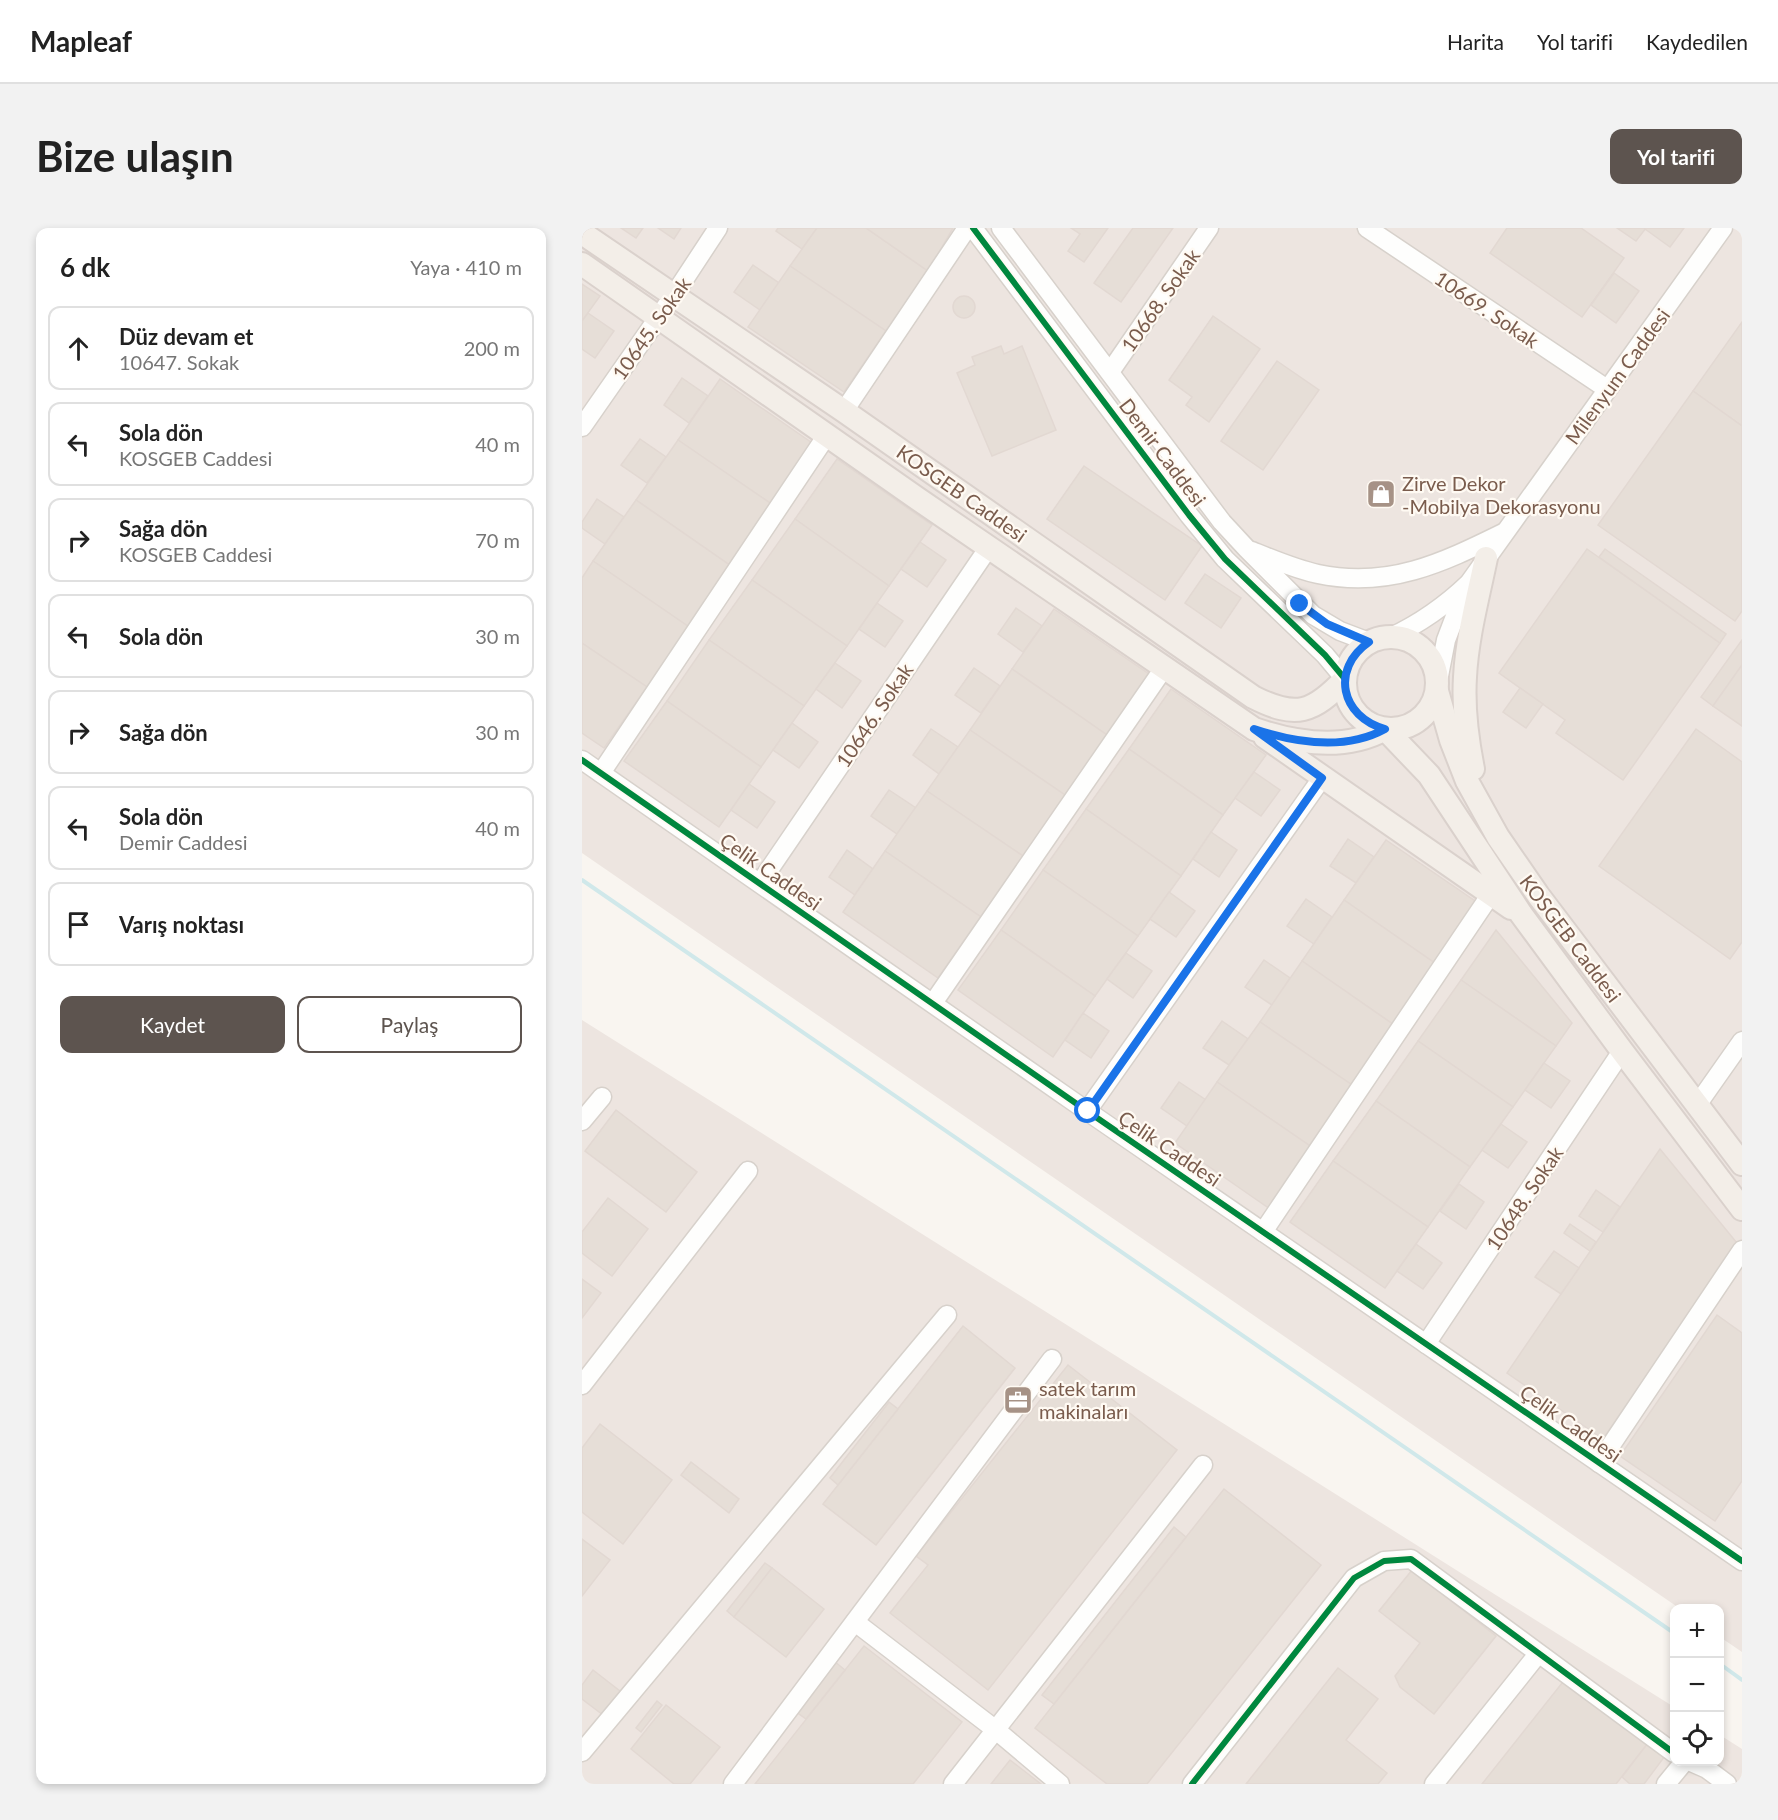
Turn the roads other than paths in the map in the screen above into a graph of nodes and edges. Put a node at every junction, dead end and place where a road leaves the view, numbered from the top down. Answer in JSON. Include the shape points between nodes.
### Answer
{"nodes":[{"id":1,"x":718,"y":228,"type":"edge"},
{"id":2,"x":967,"y":228,"type":"edge"},
{"id":3,"x":973,"y":228,"type":"edge"},
{"id":4,"x":1001,"y":228,"type":"edge"},
{"id":5,"x":1209,"y":228,"type":"edge"},
{"id":6,"x":1367,"y":228,"type":"edge"},
{"id":7,"x":1723,"y":228,"type":"edge"},
{"id":8,"x":582,"y":232,"type":"edge"},
{"id":9,"x":582,"y":264,"type":"edge"},
{"id":10,"x":674,"y":295,"type":"junction"},
{"id":11,"x":659,"y":316,"type":"junction"},
{"id":12,"x":1110,"y":372,"type":"junction"},
{"id":13,"x":1607,"y":389,"type":"junction"},
{"id":14,"x":844,"y":411,"type":"junction"},
{"id":15,"x":582,"y":427,"type":"edge"},
{"id":16,"x":827,"y":435,"type":"junction"},
{"id":17,"x":1504,"y":533,"type":"junction"},
{"id":18,"x":989,"y":547,"type":"junction"},
{"id":19,"x":1247,"y":549,"type":"junction"},
{"id":20,"x":1486,"y":558,"type":"junction"},
{"id":21,"x":1468,"y":583,"type":"junction"},
{"id":22,"x":1391,"y":637,"type":"junction"},
{"id":23,"x":1369,"y":642,"type":"junction"},
{"id":24,"x":1164,"y":668,"type":"junction"},
{"id":25,"x":1345,"y":679,"type":"junction"},
{"id":26,"x":1437,"y":686,"type":"junction"},
{"id":27,"x":1254,"y":729,"type":"junction"},
{"id":28,"x":1385,"y":729,"type":"junction"},
{"id":29,"x":582,"y":760,"type":"edge"},
{"id":30,"x":601,"y":773,"type":"junction"},
{"id":31,"x":1322,"y":778,"type":"junction"},
{"id":32,"x":1482,"y":812,"type":"junction"},
{"id":33,"x":759,"y":883,"type":"junction"},
{"id":34,"x":1491,"y":894,"type":"junction"},
{"id":35,"x":1521,"y":914,"type":"junction"},
{"id":36,"x":933,"y":1004,"type":"junction"},
{"id":37,"x":1742,"y":1041,"type":"edge"},
{"id":38,"x":1622,"y":1051,"type":"junction"},
{"id":39,"x":602,"y":1097,"type":"dead end"},
{"id":40,"x":1696,"y":1104,"type":"junction"},
{"id":41,"x":1088,"y":1111,"type":"junction"},
{"id":42,"x":582,"y":1121,"type":"edge"},
{"id":43,"x":1742,"y":1164,"type":"edge"},
{"id":44,"x":748,"y":1171,"type":"dead end"},
{"id":45,"x":1742,"y":1209,"type":"edge"},
{"id":46,"x":1263,"y":1232,"type":"junction"},
{"id":47,"x":1742,"y":1250,"type":"edge"},
{"id":48,"x":947,"y":1315,"type":"dead end"},
{"id":49,"x":1426,"y":1344,"type":"junction"},
{"id":50,"x":1052,"y":1359,"type":"dead end"},
{"id":51,"x":582,"y":1385,"type":"edge"},
{"id":52,"x":1599,"y":1463,"type":"junction"},
{"id":53,"x":1203,"y":1465,"type":"dead end"},
{"id":54,"x":1742,"y":1561,"type":"edge"},
{"id":55,"x":855,"y":1622,"type":"junction"},
{"id":56,"x":1538,"y":1654,"type":"junction"},
{"id":57,"x":996,"y":1730,"type":"junction"},
{"id":58,"x":1670,"y":1751,"type":"edge"},
{"id":59,"x":582,"y":1752,"type":"edge"},
{"id":60,"x":1680,"y":1766,"type":"edge"},
{"id":61,"x":1701,"y":1766,"type":"edge"},
{"id":62,"x":733,"y":1784,"type":"edge"},
{"id":63,"x":953,"y":1784,"type":"edge"},
{"id":64,"x":1060,"y":1784,"type":"edge"},
{"id":65,"x":1192,"y":1784,"type":"edge"},
{"id":66,"x":1434,"y":1784,"type":"edge"},
{"id":67,"x":1666,"y":1784,"type":"edge"},
{"id":68,"x":1727,"y":1784,"type":"edge"}],
"edges":[{"from":1,"to":10,"type":"street","name":"10645. Sokak"},
{"from":2,"to":14,"type":"street"},
{"from":3,"to":25,"type":"street","name":"Demir Caddesi","via":[[1225,559]]},
{"from":4,"to":12,"type":"street","name":"Demir Caddesi"},
{"from":5,"to":12,"type":"street","name":"10668. Sokak"},
{"from":6,"to":13,"type":"street","name":"10669. Sokak"},
{"from":7,"to":13,"type":"street","name":"Milenyum Caddesi"},
{"from":8,"to":10,"type":"main road","name":"KOSGEB Caddesi"},
{"from":9,"to":11,"type":"main road","name":"KOSGEB Caddesi"},
{"from":10,"to":11,"type":"street","name":"10645. Sokak"},
{"from":10,"to":14,"type":"main road","name":"KOSGEB Caddesi"},
{"from":11,"to":15,"type":"street","name":"10645. Sokak"},
{"from":11,"to":16,"type":"main road","name":"KOSGEB Caddesi"},
{"from":12,"to":19,"type":"street","name":"Demir Caddesi","via":[[1210,507]]},
{"from":13,"to":17,"type":"street","name":"Milenyum Caddesi"},
{"from":14,"to":25,"type":"main road","name":"KOSGEB Caddesi","via":[[1253,697],[1269,705],[1300,710],[1327,699]]},
{"from":16,"to":18,"type":"main road","name":"KOSGEB Caddesi"},
{"from":16,"to":30,"type":"street"},
{"from":17,"to":19,"type":"street","via":[[1420,569],[1365,579],[1294,568]]},
{"from":17,"to":20,"type":"street","name":"Milenyum Caddesi"},
{"from":18,"to":24,"type":"main road","name":"KOSGEB Caddesi"},
{"from":18,"to":33,"type":"street","name":"10646. Sokak"},
{"from":19,"to":23,"type":"street","name":"Demir Caddesi","via":[[1313,615]]},
{"from":20,"to":21,"type":"street","name":"Milenyum Caddesi"},
{"from":20,"to":32,"type":"main road","via":[[1464,678],[1468,738]]},
{"from":21,"to":22,"type":"street","name":"Milenyum Caddesi","via":[[1429,617]]},
{"from":21,"to":26,"type":"street","name":"Milenyum Caddesi","via":[[1446,639]]},
{"from":22,"to":23,"type":"main road"},
{"from":22,"to":26,"type":"main road","via":[[1408,640],[1423,650],[1433,664]]},
{"from":23,"to":25,"type":"main road","via":[[1355,654]]},
{"from":24,"to":27,"type":"main road","name":"KOSGEB Caddesi"},
{"from":24,"to":36,"type":"street"},
{"from":25,"to":28,"type":"main road","via":[[1355,712]]},
{"from":26,"to":28,"type":"main road","via":[[1430,708],[1418,720],[1403,728]]},
{"from":26,"to":32,"type":"main road","name":"KOSGEB Caddesi","via":[[1458,761]]},
{"from":27,"to":28,"type":"main road","name":"KOSGEB Caddesi","via":[[1287,739],[1326,742],[1359,740]]},
{"from":27,"to":31,"type":"main road","name":"KOSGEB Caddesi"},
{"from":28,"to":35,"type":"main road","name":"KOSGEB Caddesi","via":[[1429,775]]},
{"from":29,"to":30,"type":"street","name":"Çelik Caddesi"},
{"from":30,"to":33,"type":"street","name":"Çelik Caddesi"},
{"from":31,"to":34,"type":"main road","name":"KOSGEB Caddesi"},
{"from":31,"to":41,"type":"street"},
{"from":32,"to":40,"type":"main road","name":"KOSGEB Caddesi","via":[[1538,895]]},
{"from":33,"to":36,"type":"street","name":"Çelik Caddesi"},
{"from":34,"to":35,"type":"main road","name":"KOSGEB Caddesi"},
{"from":34,"to":46,"type":"street"},
{"from":35,"to":38,"type":"main road","name":"KOSGEB Caddesi"},
{"from":36,"to":41,"type":"street","name":"Çelik Caddesi"},
{"from":37,"to":40,"type":"street"},
{"from":38,"to":45,"type":"main road","name":"KOSGEB Caddesi"},
{"from":38,"to":49,"type":"street","name":"10648. Sokak"},
{"from":39,"to":42,"type":"street"},
{"from":40,"to":43,"type":"main road","name":"KOSGEB Caddesi"},
{"from":41,"to":46,"type":"street","name":"Çelik Caddesi"},
{"from":44,"to":51,"type":"street"},
{"from":46,"to":49,"type":"street","name":"Çelik Caddesi"},
{"from":47,"to":52,"type":"street"},
{"from":48,"to":59,"type":"street"},
{"from":49,"to":52,"type":"street","name":"Çelik Caddesi"},
{"from":50,"to":55,"type":"street"},
{"from":52,"to":54,"type":"street","name":"Çelik Caddesi"},
{"from":53,"to":57,"type":"street"},
{"from":55,"to":57,"type":"street"},
{"from":55,"to":62,"type":"street"},
{"from":56,"to":58,"type":"street"},
{"from":56,"to":65,"type":"street","via":[[1411,1559],[1384,1561],[1354,1578]]},
{"from":56,"to":66,"type":"street"},
{"from":57,"to":63,"type":"street"},
{"from":57,"to":64,"type":"street"},
{"from":60,"to":67,"type":"street"},
{"from":61,"to":68,"type":"street"}]}
